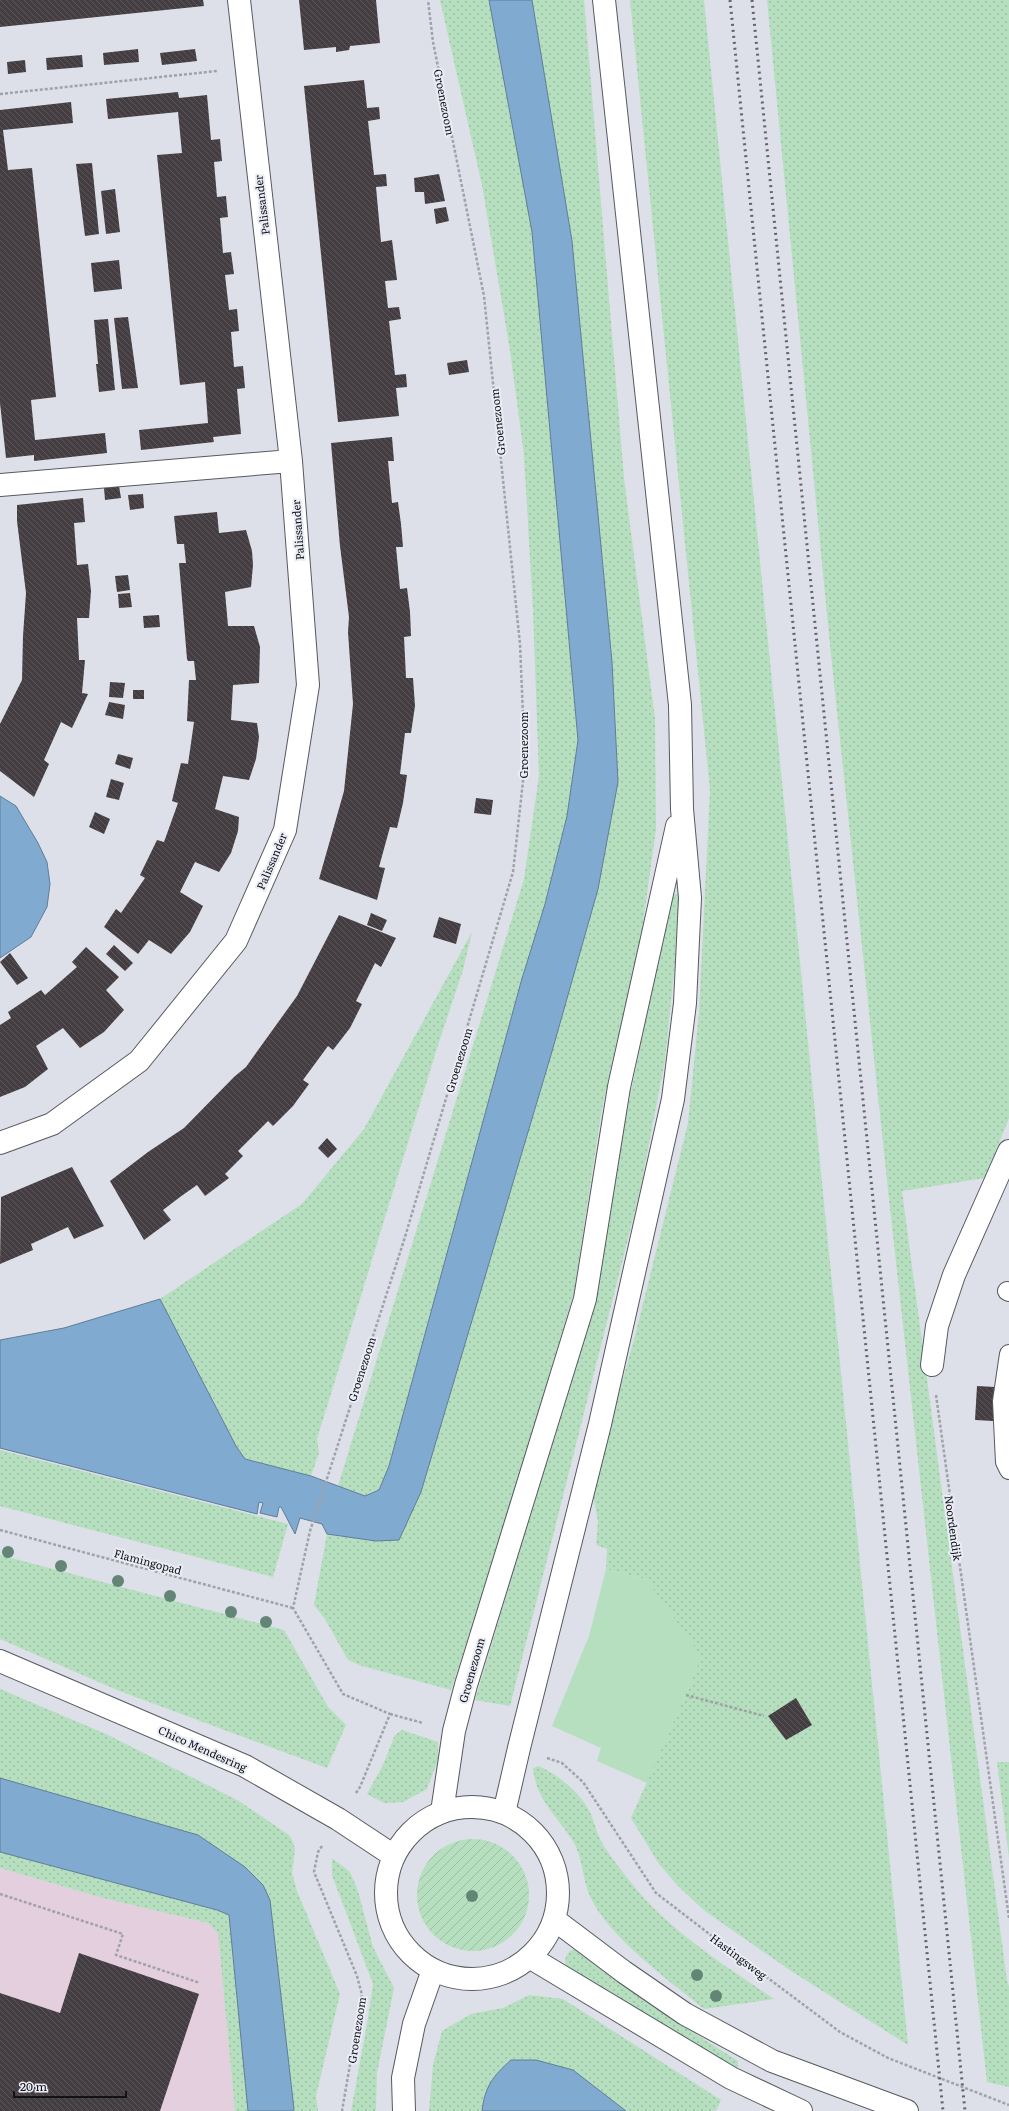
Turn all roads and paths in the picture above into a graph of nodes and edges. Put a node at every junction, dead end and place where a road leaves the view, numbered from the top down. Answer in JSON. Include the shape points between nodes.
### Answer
{"nodes":[{"id":1,"x":239,"y":0,"type":"edge"},
{"id":2,"x":428,"y":0,"type":"edge"},
{"id":3,"x":604,"y":0,"type":"edge"},
{"id":4,"x":245,"y":68,"type":"junction"},
{"id":5,"x":0,"y":94,"type":"edge"},
{"id":6,"x":291,"y":462,"type":"junction"},
{"id":7,"x":0,"y":485,"type":"edge"},
{"id":8,"x":682,"y":809,"type":"junction"},
{"id":9,"x":0,"y":1143,"type":"edge"},
{"id":10,"x":1009,"y":1151,"type":"edge"},
{"id":11,"x":1009,"y":1354,"type":"edge"},
{"id":12,"x":932,"y":1365,"type":"joint"},
{"id":13,"x":1009,"y":1470,"type":"edge"},
{"id":14,"x":0,"y":1530,"type":"edge"},
{"id":15,"x":293,"y":1608,"type":"junction"},
{"id":16,"x":0,"y":1661,"type":"edge"},
{"id":17,"x":686,"y":1695,"type":"dead end"},
{"id":18,"x":764,"y":1716,"type":"dead end"},
{"id":19,"x":518,"y":1748,"type":"junction"},
{"id":20,"x":442,"y":1812,"type":"junction"},
{"id":21,"x":504,"y":1813,"type":"junction"},
{"id":22,"x":338,"y":1819,"type":"junction"},
{"id":23,"x":394,"y":1856,"type":"junction"},
{"id":24,"x":0,"y":1894,"type":"edge"},
{"id":25,"x":1009,"y":1918,"type":"edge"},
{"id":26,"x":555,"y":1920,"type":"junction"},
{"id":27,"x":531,"y":1958,"type":"junction"},
{"id":28,"x":433,"y":1970,"type":"junction"},
{"id":29,"x":200,"y":1983,"type":"dead end"},
{"id":30,"x":1009,"y":2105,"type":"edge"},
{"id":31,"x":342,"y":2111,"type":"edge"},
{"id":32,"x":404,"y":2111,"type":"edge"},
{"id":33,"x":801,"y":2111,"type":"edge"},
{"id":34,"x":907,"y":2111,"type":"edge"}],
"edges":[{"from":1,"to":4,"type":"street","name":"Palissander"},
{"from":2,"to":15,"type":"path","name":"Groenezoom","via":[[433,42],[484,296],[520,644],[525,763],[513,872],[405,1237],[310,1531]]},
{"from":3,"to":8,"type":"street","name":"Groenezoom","via":[[680,705]]},
{"from":4,"to":5,"type":"path"},
{"from":4,"to":6,"type":"street","name":"Palissander"},
{"from":6,"to":7,"type":"street"},
{"from":6,"to":9,"type":"street","name":"Palissander","via":[[308,685],[285,830],[236,941],[139,1061],[52,1124]]},
{"from":8,"to":19,"type":"street","name":"Groenezoom","via":[[690,898],[685,1003],[673,1099],[600,1424]]},
{"from":8,"to":20,"type":"street","name":"Groenezoom","via":[[665,875],[619,1088],[585,1299],[466,1685],[454,1731]]},
{"from":10,"to":12,"type":"street","via":[[961,1277],[937,1326]]},
{"from":11,"to":13,"type":"lane","via":[[1002,1401],[1006,1462]]},
{"from":12,"to":25,"type":"path","name":"Noordendijk"},
{"from":14,"to":15,"type":"path","name":"Flamingopad"},
{"from":15,"to":22,"type":"path","name":"Groenezoom","via":[[343,1694],[390,1714],[360,1787]]},
{"from":16,"to":22,"type":"street","name":"Chico Mendesring","via":[[245,1766]]},
{"from":17,"to":18,"type":"path"},
{"from":19,"to":21,"type":"street","name":"Groenezoom"},
{"from":19,"to":30,"type":"path","name":"Hastingsweg","via":[[562,1763],[584,1782],[656,1893],[840,2032],[888,2058]]},
{"from":20,"to":21,"type":"street","via":[[473,1807],[489,1808]]},
{"from":20,"to":23,"type":"street","via":[[414,1829]]},
{"from":21,"to":26,"type":"street","via":[[532,1830],[550,1856],[559,1887]]},
{"from":22,"to":23,"type":"street","name":"Chico Mendesring"},
{"from":22,"to":31,"type":"path","name":"Groenezoom","via":[[318,1852],[314,1872],[357,1976],[362,1995]]},
{"from":23,"to":28,"type":"street","via":[[387,1877],[386,1899],[390,1921],[414,1958]]},
{"from":24,"to":29,"type":"path","via":[[123,1934],[116,1955]]},
{"from":26,"to":27,"type":"street","via":[[541,1946]]},
{"from":26,"to":34,"type":"street","via":[[624,1972],[686,2014],[772,2061]]},
{"from":27,"to":28,"type":"street","via":[[511,1970],[484,1979],[460,1979]]},
{"from":27,"to":33,"type":"street","via":[[731,2078]]},
{"from":28,"to":32,"type":"street","via":[[414,2024],[403,2078]]}]}
